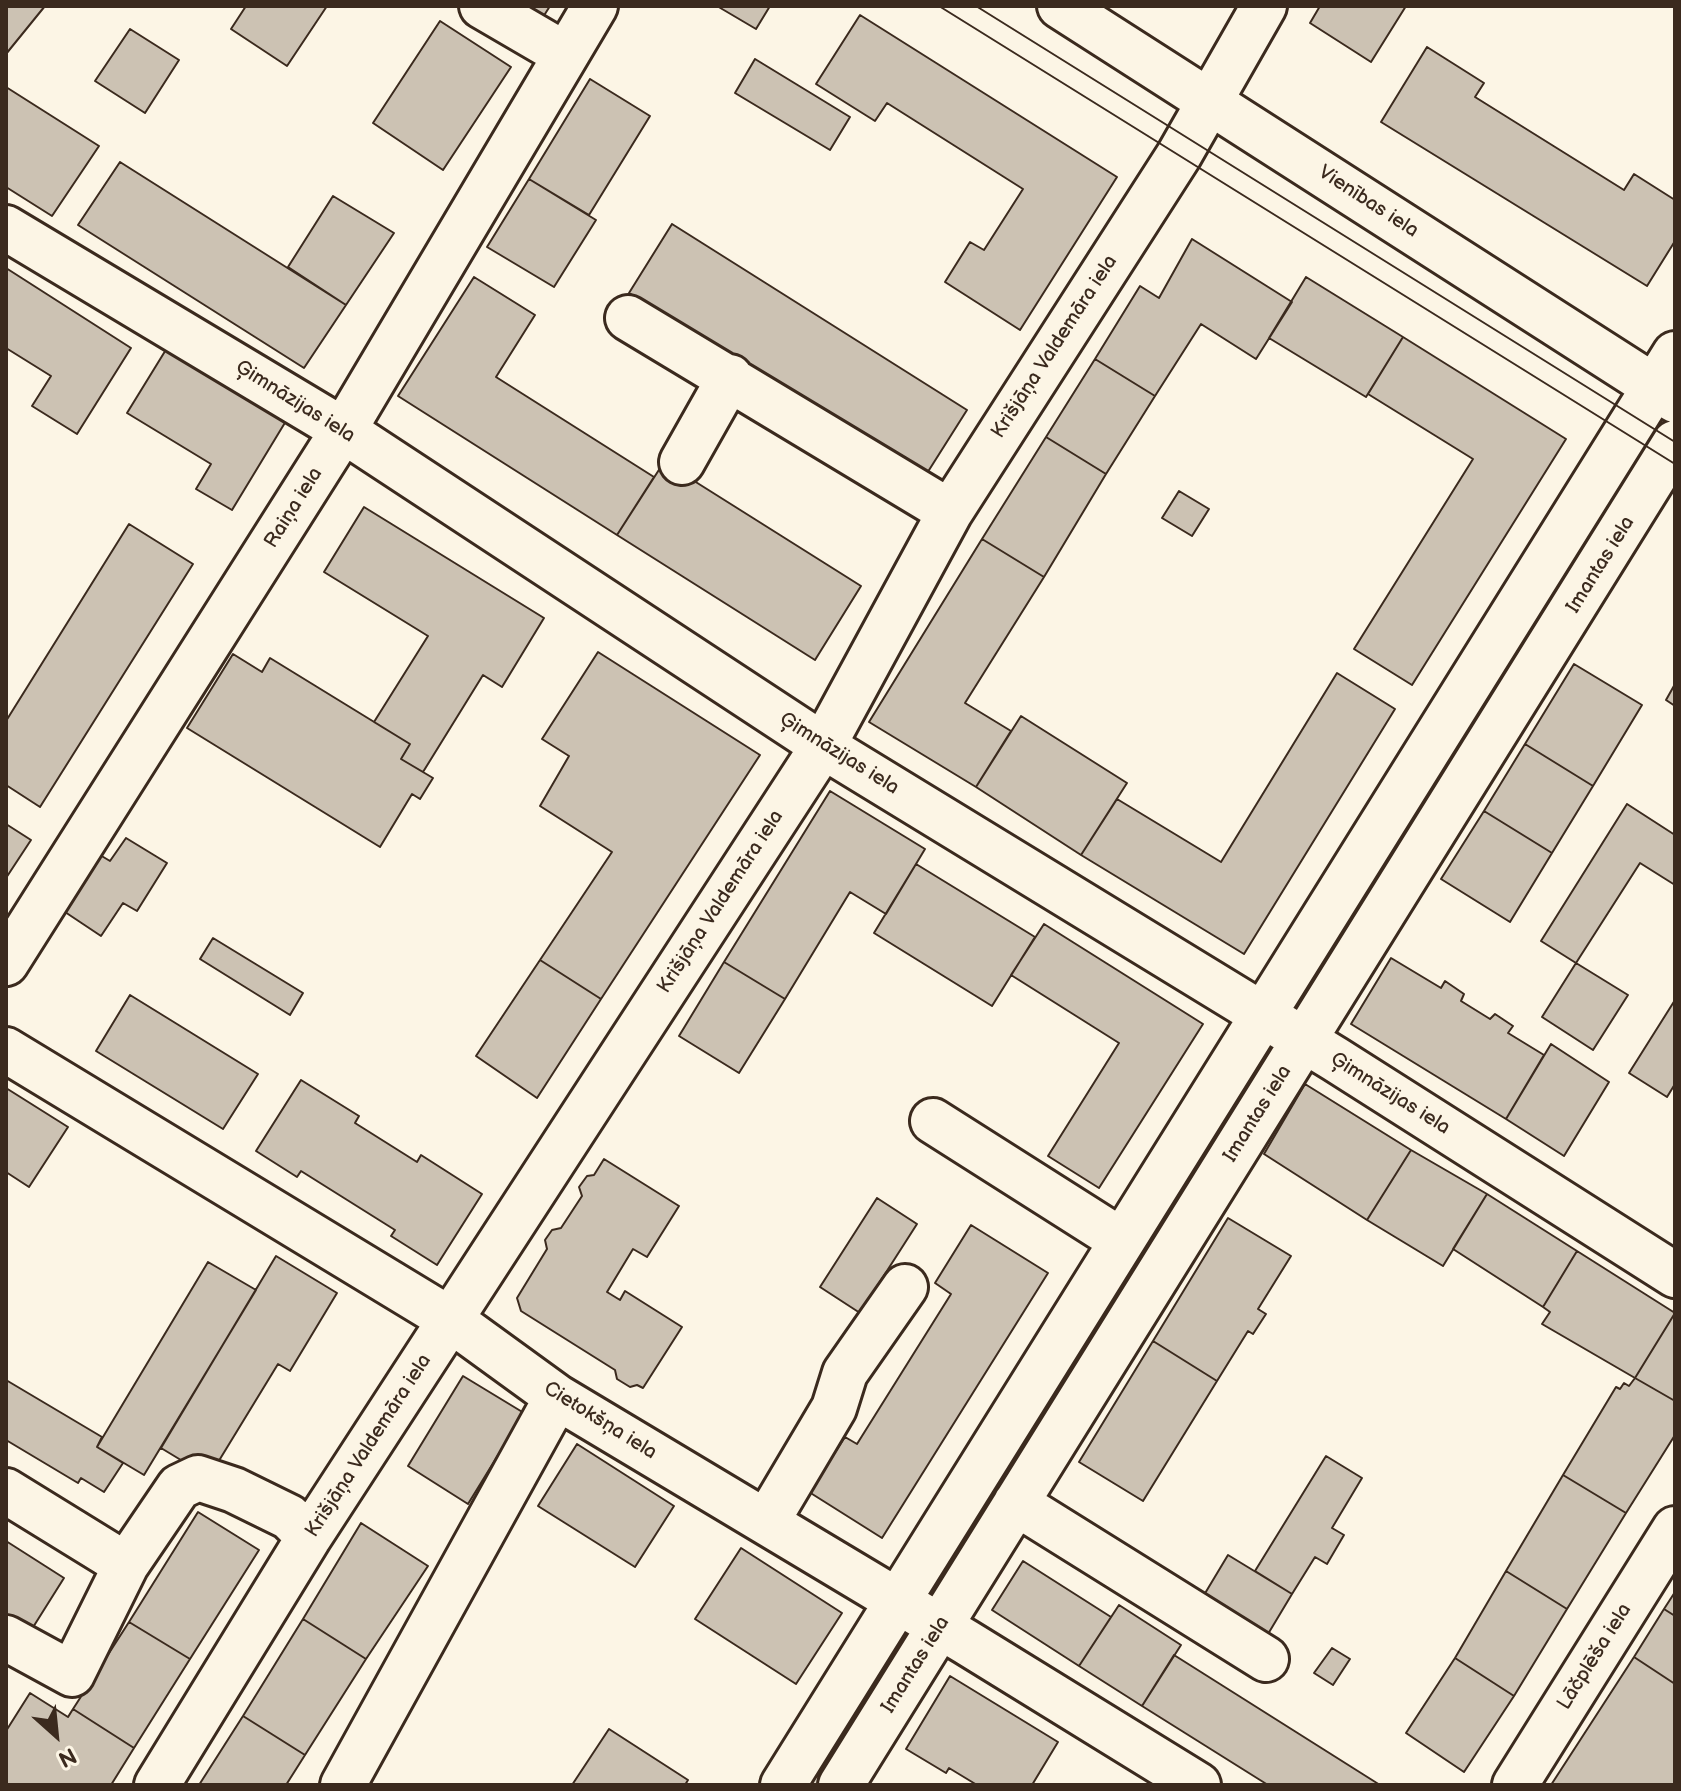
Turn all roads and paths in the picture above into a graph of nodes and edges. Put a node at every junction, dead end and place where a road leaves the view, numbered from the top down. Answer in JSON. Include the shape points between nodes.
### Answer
{"nodes":[{"id":1,"x":482,"y":6,"type":"edge"},
{"id":2,"x":595,"y":6,"type":"edge"},
{"id":3,"x":1060,"y":6,"type":"edge"},
{"id":4,"x":1264,"y":6,"type":"edge"},
{"id":5,"x":566,"y":55,"type":"junction"},
{"id":6,"x":1210,"y":99,"type":"junction"},
{"id":7,"x":6,"y":228,"type":"edge"},
{"id":8,"x":628,"y":318,"type":"dead end"},
{"id":9,"x":730,"y":377,"type":"junction"},
{"id":10,"x":1668,"y":381,"type":"edge"},
{"id":11,"x":343,"y":430,"type":"junction"},
{"id":12,"x":1675,"y":443,"type":"edge"},
{"id":13,"x":682,"y":462,"type":"dead end"},
{"id":14,"x":950,"y":512,"type":"junction"},
{"id":15,"x":823,"y":746,"type":"junction"},
{"id":16,"x":6,"y":963,"type":"edge"},
{"id":17,"x":1264,"y":1015,"type":"junction"},
{"id":18,"x":1304,"y":1040,"type":"junction"},
{"id":19,"x":6,"y":1050,"type":"edge"},
{"id":20,"x":933,"y":1121,"type":"dead end"},
{"id":21,"x":1122,"y":1241,"type":"junction"},
{"id":22,"x":1675,"y":1275,"type":"edge"},
{"id":23,"x":905,"y":1287,"type":"dead end"},
{"id":24,"x":451,"y":1320,"type":"junction"},
{"id":25,"x":557,"y":1397,"type":"junction"},
{"id":26,"x":6,"y":1491,"type":"edge"},
{"id":27,"x":1016,"y":1503,"type":"junction"},
{"id":28,"x":767,"y":1521,"type":"junction"},
{"id":29,"x":1675,"y":1529,"type":"edge"},
{"id":30,"x":309,"y":1537,"type":"junction"},
{"id":31,"x":126,"y":1565,"type":"junction"},
{"id":32,"x":898,"y":1601,"type":"junction"},
{"id":33,"x":940,"y":1626,"type":"junction"},
{"id":34,"x":6,"y":1638,"type":"edge"},
{"id":35,"x":1266,"y":1659,"type":"dead end"},
{"id":36,"x":157,"y":1785,"type":"edge"},
{"id":37,"x":343,"y":1785,"type":"edge"},
{"id":38,"x":783,"y":1785,"type":"edge"},
{"id":39,"x":841,"y":1785,"type":"edge"},
{"id":40,"x":1198,"y":1785,"type":"edge"},
{"id":41,"x":1515,"y":1785,"type":"edge"}],
"edges":[{"from":1,"to":5,"type":"street"},
{"from":2,"to":5,"type":"street","name":"Raiņa iela"},
{"from":3,"to":6,"type":"street","name":"Vienības iela"},
{"from":4,"to":6,"type":"street","name":"Krišjāņa Valdemāra iela"},
{"from":5,"to":11,"type":"street","name":"Raiņa iela"},
{"from":6,"to":10,"type":"street","name":"Vienības iela"},
{"from":6,"to":14,"type":"street","name":"Krišjāņa Valdemāra iela"},
{"from":7,"to":11,"type":"street","name":"Ģimnāzijas iela"},
{"from":8,"to":9,"type":"street"},
{"from":9,"to":13,"type":"street"},
{"from":9,"to":14,"type":"street"},
{"from":10,"to":17,"type":"street"},
{"from":11,"to":15,"type":"street","name":"Ģimnāzijas iela"},
{"from":11,"to":16,"type":"street","name":"Raiņa iela"},
{"from":12,"to":18,"type":"street","name":"Imantas iela"},
{"from":14,"to":15,"type":"street","name":"Krišjāņa Valdemāra iela"},
{"from":15,"to":17,"type":"street","name":"Ģimnāzijas iela"},
{"from":15,"to":24,"type":"street","name":"Krišjāņa Valdemāra iela"},
{"from":17,"to":18,"type":"street","name":"Ģimnāzijas iela"},
{"from":17,"to":21,"type":"street"},
{"from":18,"to":22,"type":"street","name":"Ģimnāzijas iela"},
{"from":18,"to":27,"type":"street","name":"Imantas iela"},
{"from":19,"to":24,"type":"street","name":"Cietokšņa iela"},
{"from":20,"to":21,"type":"street"},
{"from":21,"to":32,"type":"street"},
{"from":23,"to":28,"type":"street","via":[[845,1373],[834,1408]]},
{"from":24,"to":25,"type":"street","name":"Cietokšņa iela"},
{"from":24,"to":30,"type":"street","name":"Krišjāņa Valdemāra iela"},
{"from":25,"to":28,"type":"street","name":"Cietokšņa iela"},
{"from":25,"to":37,"type":"street"},
{"from":26,"to":31,"type":"street"},
{"from":27,"to":33,"type":"street","name":"Imantas iela"},
{"from":27,"to":35,"type":"street"},
{"from":28,"to":32,"type":"street","name":"Cietokšņa iela"},
{"from":29,"to":41,"type":"street","name":"Lāčplēša iela"},
{"from":30,"to":31,"type":"street","via":[[289,1517],[198,1478],[179,1487]]},
{"from":30,"to":36,"type":"street","name":"Krišjāņa Valdemāra iela"},
{"from":31,"to":34,"type":"street","via":[[72,1674]]},
{"from":32,"to":33,"type":"street","name":"Cietokšņa iela"},
{"from":32,"to":38,"type":"street"},
{"from":33,"to":39,"type":"street","name":"Imantas iela"},
{"from":33,"to":40,"type":"street","name":"Cietokšņa iela"}]}
